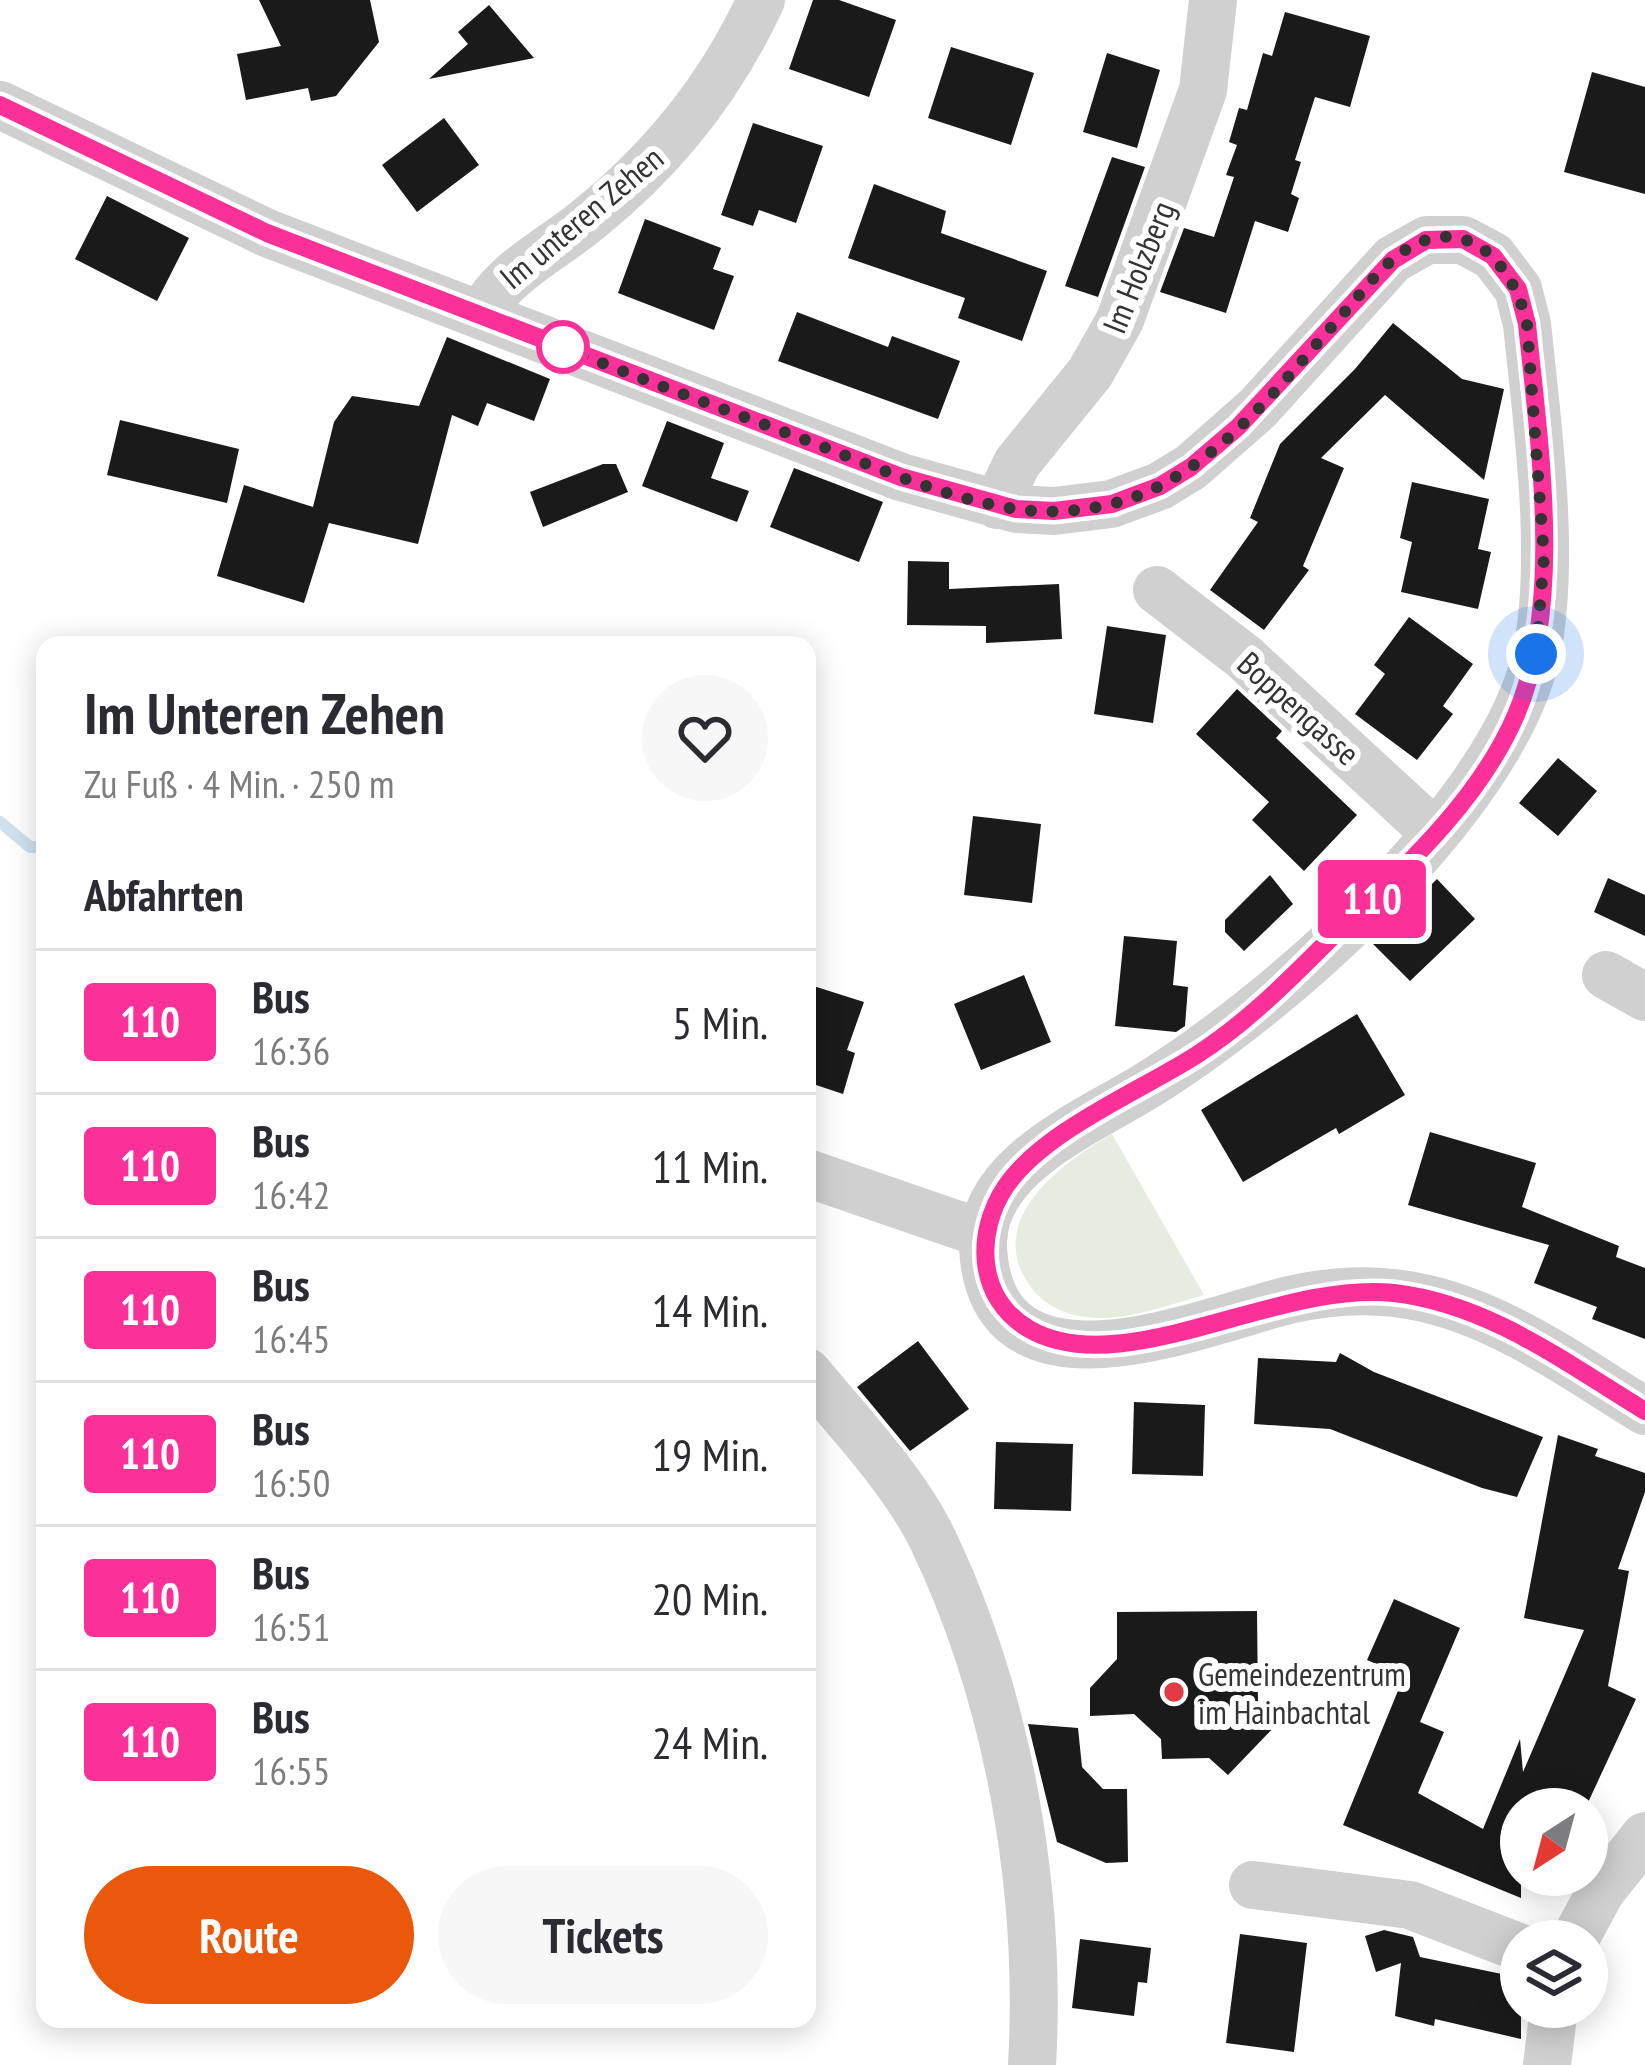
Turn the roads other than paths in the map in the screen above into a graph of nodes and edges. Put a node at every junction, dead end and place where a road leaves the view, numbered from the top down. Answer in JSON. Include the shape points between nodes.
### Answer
{"nodes":[{"id":1,"x":761,"y":0,"type":"edge"},
{"id":2,"x":1213,"y":0,"type":"edge"},
{"id":3,"x":0,"y":105,"type":"edge"},
{"id":4,"x":481,"y":315,"type":"junction"},
{"id":5,"x":997,"y":505,"type":"junction"},
{"id":6,"x":1157,"y":590,"type":"dead end"},
{"id":7,"x":1436,"y":833,"type":"junction"},
{"id":8,"x":816,"y":1176,"type":"edge"},
{"id":9,"x":984,"y":1234,"type":"junction"},
{"id":10,"x":816,"y":1384,"type":"edge"},
{"id":11,"x":1645,"y":1411,"type":"edge"},
{"id":12,"x":1645,"y":1836,"type":"edge"},
{"id":13,"x":1253,"y":1885,"type":"dead end"},
{"id":14,"x":1585,"y":1920,"type":"edge"},
{"id":15,"x":1500,"y":1940,"type":"edge"},
{"id":16,"x":1551,"y":2028,"type":"edge"},
{"id":17,"x":1032,"y":2065,"type":"edge"},
{"id":18,"x":1546,"y":2065,"type":"edge"}],
"edges":[{"from":1,"to":4,"type":"street","name":"Im unteren Zehen","via":[[729,61],[666,146],[588,220],[499,285]]},
{"from":2,"to":5,"type":"street","name":"Im Holzberg","via":[[1203,90],[1120,320],[1090,373],[1012,470]]},
{"from":3,"to":4,"type":"street","via":[[248,225]]},
{"from":4,"to":5,"type":"street","via":[[901,477]]},
{"from":5,"to":7,"type":"street","via":[[1073,510],[1160,486],[1238,427],[1404,251],[1445,236],[1493,256],[1518,289],[1527,324],[1542,613],[1515,719]]},
{"from":6,"to":7,"type":"street","name":"Boppengasse","via":[[1255,667]]},
{"from":7,"to":9,"type":"street","via":[[1237,1026],[1037,1153],[1006,1187]]},
{"from":8,"to":9,"type":"street"},
{"from":9,"to":11,"type":"street","via":[[986,1267],[1003,1306],[1049,1339],[1108,1347],[1312,1295],[1396,1293],[1527,1338]]},
{"from":10,"to":17,"type":"street","via":[[925,1527],[980,1666],[1026,1872]]},
{"from":12,"to":14,"type":"street"},
{"from":13,"to":15,"type":"street","via":[[1411,1905]]},
{"from":16,"to":18,"type":"street"}]}
